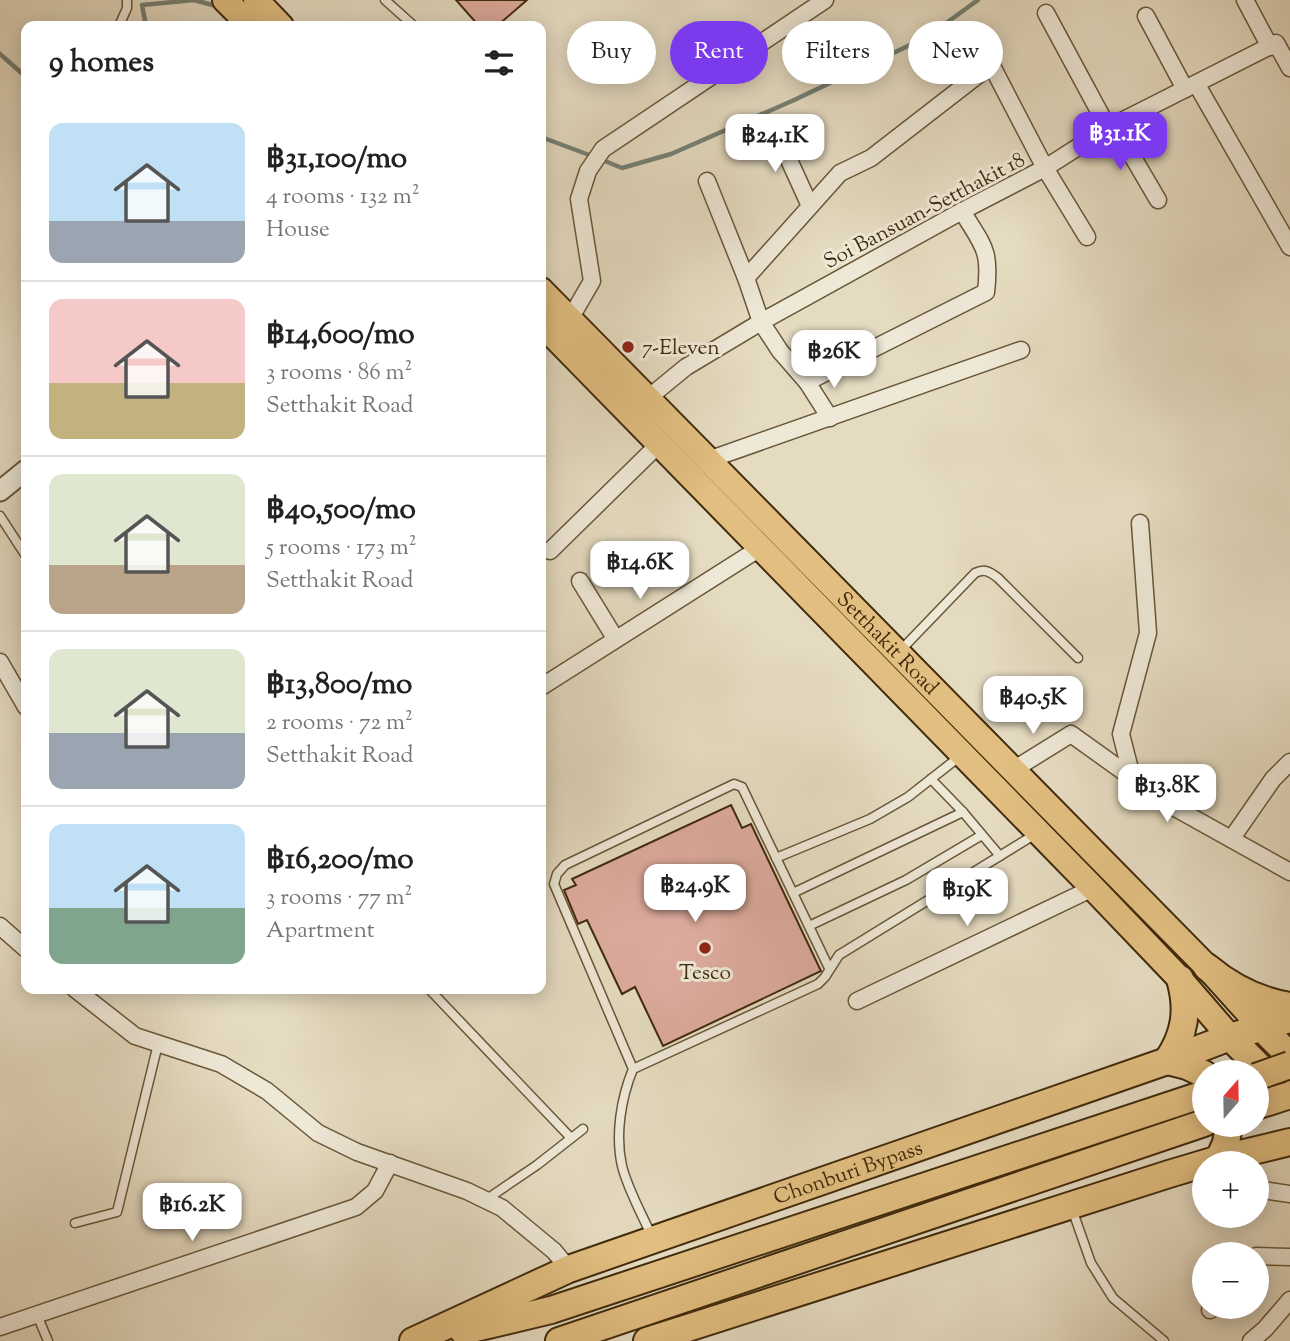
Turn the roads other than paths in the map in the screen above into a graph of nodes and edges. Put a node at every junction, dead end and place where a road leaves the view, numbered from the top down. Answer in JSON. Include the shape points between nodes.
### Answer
{"nodes":[{"id":1,"x":127,"y":0,"type":"edge"},
{"id":2,"x":225,"y":0,"type":"edge"},
{"id":3,"x":385,"y":0,"type":"edge"},
{"id":4,"x":1245,"y":0,"type":"edge"},
{"id":5,"x":814,"y":3,"type":"edge"},
{"id":6,"x":1046,"y":13,"type":"dead end"},
{"id":7,"x":1146,"y":16,"type":"dead end"},
{"id":8,"x":264,"y":17,"type":"edge"},
{"id":9,"x":121,"y":21,"type":"edge"},
{"id":10,"x":408,"y":21,"type":"edge"},
{"id":11,"x":1270,"y":47,"type":"junction"},
{"id":12,"x":1290,"y":68,"type":"edge"},
{"id":13,"x":1191,"y":87,"type":"junction"},
{"id":14,"x":1111,"y":126,"type":"junction"},
{"id":15,"x":774,"y":127,"type":"dead end"},
{"id":16,"x":1045,"y":168,"type":"junction"},
{"id":17,"x":707,"y":181,"type":"dead end"},
{"id":18,"x":1158,"y":200,"type":"dead end"},
{"id":19,"x":810,"y":206,"type":"junction"},
{"id":20,"x":962,"y":211,"type":"junction"},
{"id":21,"x":1087,"y":237,"type":"dead end"},
{"id":22,"x":1290,"y":247,"type":"edge"},
{"id":23,"x":746,"y":278,"type":"junction"},
{"id":24,"x":546,"y":295,"type":"edge"},
{"id":25,"x":570,"y":319,"type":"junction"},
{"id":26,"x":761,"y":322,"type":"junction"},
{"id":27,"x":546,"y":328,"type":"edge"},
{"id":28,"x":1021,"y":350,"type":"dead end"},
{"id":29,"x":807,"y":382,"type":"junction"},
{"id":30,"x":648,"y":400,"type":"junction"},
{"id":31,"x":830,"y":418,"type":"junction"},
{"id":32,"x":659,"y":444,"type":"junction"},
{"id":33,"x":708,"y":460,"type":"junction"},
{"id":34,"x":21,"y":474,"type":"edge"},
{"id":35,"x":0,"y":491,"type":"edge"},
{"id":36,"x":0,"y":516,"type":"edge"},
{"id":37,"x":1140,"y":523,"type":"dead end"},
{"id":38,"x":21,"y":548,"type":"edge"},
{"id":39,"x":760,"y":548,"type":"junction"},
{"id":40,"x":550,"y":551,"type":"dead end"},
{"id":41,"x":580,"y":581,"type":"dead end"},
{"id":42,"x":615,"y":638,"type":"junction"},
{"id":43,"x":898,"y":653,"type":"junction"},
{"id":44,"x":1078,"y":658,"type":"dead end"},
{"id":45,"x":0,"y":662,"type":"edge"},
{"id":46,"x":880,"y":671,"type":"junction"},
{"id":47,"x":546,"y":684,"type":"edge"},
{"id":48,"x":21,"y":698,"type":"edge"},
{"id":49,"x":962,"y":754,"type":"junction"},
{"id":50,"x":1290,"y":762,"type":"edge"},
{"id":51,"x":1013,"y":770,"type":"junction"},
{"id":52,"x":1132,"y":777,"type":"junction"},
{"id":53,"x":931,"y":779,"type":"junction"},
{"id":54,"x":963,"y":813,"type":"junction"},
{"id":55,"x":1039,"y":832,"type":"junction"},
{"id":56,"x":982,"y":835,"type":"junction"},
{"id":57,"x":1232,"y":838,"type":"junction"},
{"id":58,"x":1000,"y":856,"type":"junction"},
{"id":59,"x":776,"y":858,"type":"junction"},
{"id":60,"x":1290,"y":872,"type":"edge"},
{"id":61,"x":1093,"y":888,"type":"junction"},
{"id":62,"x":793,"y":893,"type":"junction"},
{"id":63,"x":0,"y":926,"type":"edge"},
{"id":64,"x":809,"y":926,"type":"junction"},
{"id":65,"x":21,"y":945,"type":"edge"},
{"id":66,"x":1207,"y":967,"type":"junction"},
{"id":67,"x":829,"y":968,"type":"junction"},
{"id":68,"x":1180,"y":979,"type":"junction"},
{"id":69,"x":83,"y":994,"type":"edge"},
{"id":70,"x":434,"y":994,"type":"edge"},
{"id":71,"x":857,"y":1001,"type":"dead end"},
{"id":72,"x":1290,"y":1006,"type":"edge"},
{"id":73,"x":1290,"y":1019,"type":"edge"},
{"id":74,"x":1262,"y":1028,"type":"junction"},
{"id":75,"x":1230,"y":1037,"type":"junction"},
{"id":76,"x":158,"y":1044,"type":"junction"},
{"id":77,"x":1290,"y":1056,"type":"edge"},
{"id":78,"x":1167,"y":1061,"type":"junction"},
{"id":79,"x":1290,"y":1065,"type":"edge"},
{"id":80,"x":1192,"y":1068,"type":"edge"},
{"id":81,"x":633,"y":1069,"type":"junction"},
{"id":82,"x":1269,"y":1072,"type":"edge"},
{"id":83,"x":1290,"y":1096,"type":"edge"},
{"id":84,"x":1192,"y":1098,"type":"edge"},
{"id":85,"x":1269,"y":1102,"type":"edge"},
{"id":86,"x":1192,"y":1128,"type":"edge"},
{"id":87,"x":583,"y":1129,"type":"dead end"},
{"id":88,"x":571,"y":1138,"type":"junction"},
{"id":89,"x":1290,"y":1142,"type":"edge"},
{"id":90,"x":1265,"y":1151,"type":"edge"},
{"id":91,"x":1290,"y":1160,"type":"edge"},
{"id":92,"x":390,"y":1163,"type":"junction"},
{"id":93,"x":1269,"y":1163,"type":"edge"},
{"id":94,"x":1192,"y":1172,"type":"edge"},
{"id":95,"x":1269,"y":1191,"type":"edge"},
{"id":96,"x":1290,"y":1194,"type":"edge"},
{"id":97,"x":486,"y":1199,"type":"junction"},
{"id":98,"x":1071,"y":1207,"type":"junction"},
{"id":99,"x":75,"y":1223,"type":"dead end"},
{"id":100,"x":653,"y":1239,"type":"junction"},
{"id":101,"x":1269,"y":1256,"type":"edge"},
{"id":102,"x":1290,"y":1257,"type":"edge"},
{"id":103,"x":569,"y":1269,"type":"junction"},
{"id":104,"x":1290,"y":1300,"type":"edge"},
{"id":105,"x":37,"y":1315,"type":"junction"},
{"id":106,"x":0,"y":1327,"type":"edge"},
{"id":107,"x":688,"y":1335,"type":"edge"},
{"id":108,"x":48,"y":1341,"type":"edge"},
{"id":109,"x":413,"y":1341,"type":"edge"},
{"id":110,"x":426,"y":1341,"type":"edge"},
{"id":111,"x":559,"y":1341,"type":"edge"},
{"id":112,"x":647,"y":1341,"type":"edge"},
{"id":113,"x":1164,"y":1341,"type":"edge"},
{"id":114,"x":1251,"y":1341,"type":"edge"}],
"edges":[{"from":1,"to":9,"type":"lane"},
{"from":2,"to":8,"type":"main road"},
{"from":3,"to":10,"type":"lane"},
{"from":4,"to":11,"type":"street"},
{"from":5,"to":25,"type":"street","via":[[603,149],[588,171],[579,199],[592,281]]},
{"from":6,"to":14,"type":"street"},
{"from":7,"to":13,"type":"street"},
{"from":11,"to":12,"type":"street","via":[[1276,43]]},
{"from":11,"to":13,"type":"street","name":"Soi Bansuan-Setthakit 18"},
{"from":13,"to":14,"type":"street","name":"Soi Bansuan-Setthakit 18"},
{"from":13,"to":22,"type":"street"},
{"from":14,"to":16,"type":"street","name":"Soi Bansuan-Setthakit 18"},
{"from":14,"to":18,"type":"street"},
{"from":15,"to":19,"type":"street"},
{"from":16,"to":19,"type":"street","via":[[993,68],[871,158],[839,173]]},
{"from":16,"to":20,"type":"street","name":"Soi Bansuan-Setthakit 18"},
{"from":16,"to":21,"type":"street"},
{"from":17,"to":23,"type":"street"},
{"from":19,"to":23,"type":"street"},
{"from":20,"to":26,"type":"street","name":"Soi Bansuan-Setthakit 18"},
{"from":20,"to":29,"type":"street","via":[[986,251],[986,292]]},
{"from":23,"to":26,"type":"street"},
{"from":24,"to":25,"type":"main road","name":"Setthakit Road"},
{"from":25,"to":30,"type":"main road","name":"Setthakit Road"},
{"from":26,"to":29,"type":"street"},
{"from":26,"to":30,"type":"street","name":"Soi Bansuan-Setthakit 18","via":[[687,367]]},
{"from":27,"to":32,"type":"main road","name":"Setthakit Road"},
{"from":28,"to":31,"type":"street"},
{"from":29,"to":31,"type":"street"},
{"from":30,"to":33,"type":"main road","name":"Setthakit Road"},
{"from":31,"to":33,"type":"street"},
{"from":32,"to":39,"type":"main road","name":"Setthakit Road"},
{"from":32,"to":40,"type":"street"},
{"from":33,"to":43,"type":"main road","name":"Setthakit Road"},
{"from":34,"to":35,"type":"street"},
{"from":36,"to":38,"type":"lane"},
{"from":37,"to":52,"type":"street","via":[[1148,633],[1121,734]]},
{"from":39,"to":42,"type":"street"},
{"from":39,"to":46,"type":"main road","name":"Setthakit Road"},
{"from":41,"to":42,"type":"street"},
{"from":42,"to":47,"type":"street"},
{"from":43,"to":44,"type":"lane","via":[[982,569],[998,578]]},
{"from":43,"to":46,"type":"main road"},
{"from":43,"to":51,"type":"main road","name":"Setthakit Road"},
{"from":45,"to":48,"type":"street"},
{"from":46,"to":49,"type":"main road","name":"Setthakit Road"},
{"from":49,"to":53,"type":"lane"},
{"from":49,"to":55,"type":"main road","name":"Setthakit Road"},
{"from":50,"to":57,"type":"street"},
{"from":51,"to":52,"type":"street","via":[[1071,734]]},
{"from":51,"to":66,"type":"main road","name":"Setthakit Road"},
{"from":52,"to":57,"type":"street","via":[[1170,805]]},
{"from":53,"to":54,"type":"lane"},
{"from":53,"to":59,"type":"lane","via":[[870,819]]},
{"from":54,"to":56,"type":"lane"},
{"from":54,"to":62,"type":"lane"},
{"from":55,"to":58,"type":"lane"},
{"from":55,"to":61,"type":"main road","name":"Setthakit Road"},
{"from":56,"to":58,"type":"lane"},
{"from":56,"to":64,"type":"lane","via":[[906,880]]},
{"from":57,"to":60,"type":"street"},
{"from":58,"to":67,"type":"lane","via":[[839,955]]},
{"from":59,"to":62,"type":"lane"},
{"from":59,"to":81,"type":"lane","via":[[742,787],[734,784],[565,865],[557,874],[554,884]]},
{"from":61,"to":68,"type":"main road","name":"Setthakit Road"},
{"from":61,"to":71,"type":"street"},
{"from":62,"to":64,"type":"lane"},
{"from":63,"to":65,"type":"street"},
{"from":64,"to":67,"type":"lane"},
{"from":66,"to":72,"type":"highway","via":[[1239,990]]},
{"from":66,"to":74,"type":"main road","name":"Setthakit Road"},
{"from":67,"to":81,"type":"lane","via":[[818,984]]},
{"from":68,"to":75,"type":"main road","name":"Setthakit Road"},
{"from":68,"to":78,"type":"highway","via":[[1185,1022]]},
{"from":69,"to":76,"type":"street","via":[[135,1036]]},
{"from":70,"to":88,"type":"lane"},
{"from":73,"to":74,"type":"highway","name":"Chonburi Bypass"},
{"from":74,"to":75,"type":"highway","name":"Chonburi Bypass"},
{"from":74,"to":77,"type":"highway"},
{"from":75,"to":78,"type":"highway","name":"Chonburi Bypass"},
{"from":75,"to":83,"type":"highway"},
{"from":76,"to":92,"type":"street","via":[[221,1064],[267,1091],[318,1133]]},
{"from":76,"to":99,"type":"lane","via":[[117,1212]]},
{"from":78,"to":80,"type":"highway"},
{"from":78,"to":100,"type":"highway","name":"Chonburi Bypass"},
{"from":79,"to":82,"type":"highway","bridge":true},
{"from":81,"to":100,"type":"lane","via":[[620,1121],[622,1168]]},
{"from":83,"to":85,"type":"highway","bridge":true},
{"from":84,"to":110,"type":"highway","name":"Chonburi Bypass","via":[[551,1310]]},
{"from":86,"to":111,"type":"highway"},
{"from":87,"to":88,"type":"lane"},
{"from":88,"to":97,"type":"lane"},
{"from":89,"to":90,"type":"highway"},
{"from":91,"to":93,"type":"highway"},
{"from":92,"to":97,"type":"street"},
{"from":92,"to":105,"type":"street","via":[[375,1191],[356,1207]]},
{"from":94,"to":98,"type":"highway","via":[[1169,1174]]},
{"from":95,"to":96,"type":"street"},
{"from":97,"to":103,"type":"street","via":[[554,1251]]},
{"from":98,"to":107,"type":"highway"},
{"from":98,"to":113,"type":"lane","via":[[1091,1263],[1113,1298]]},
{"from":100,"to":103,"type":"highway","name":"Chonburi Bypass"},
{"from":101,"to":102,"type":"street"},
{"from":103,"to":109,"type":"highway","name":"Chonburi Bypass"},
{"from":104,"to":114,"type":"street"},
{"from":105,"to":106,"type":"street"},
{"from":105,"to":108,"type":"lane"},
{"from":107,"to":112,"type":"highway"}]}
